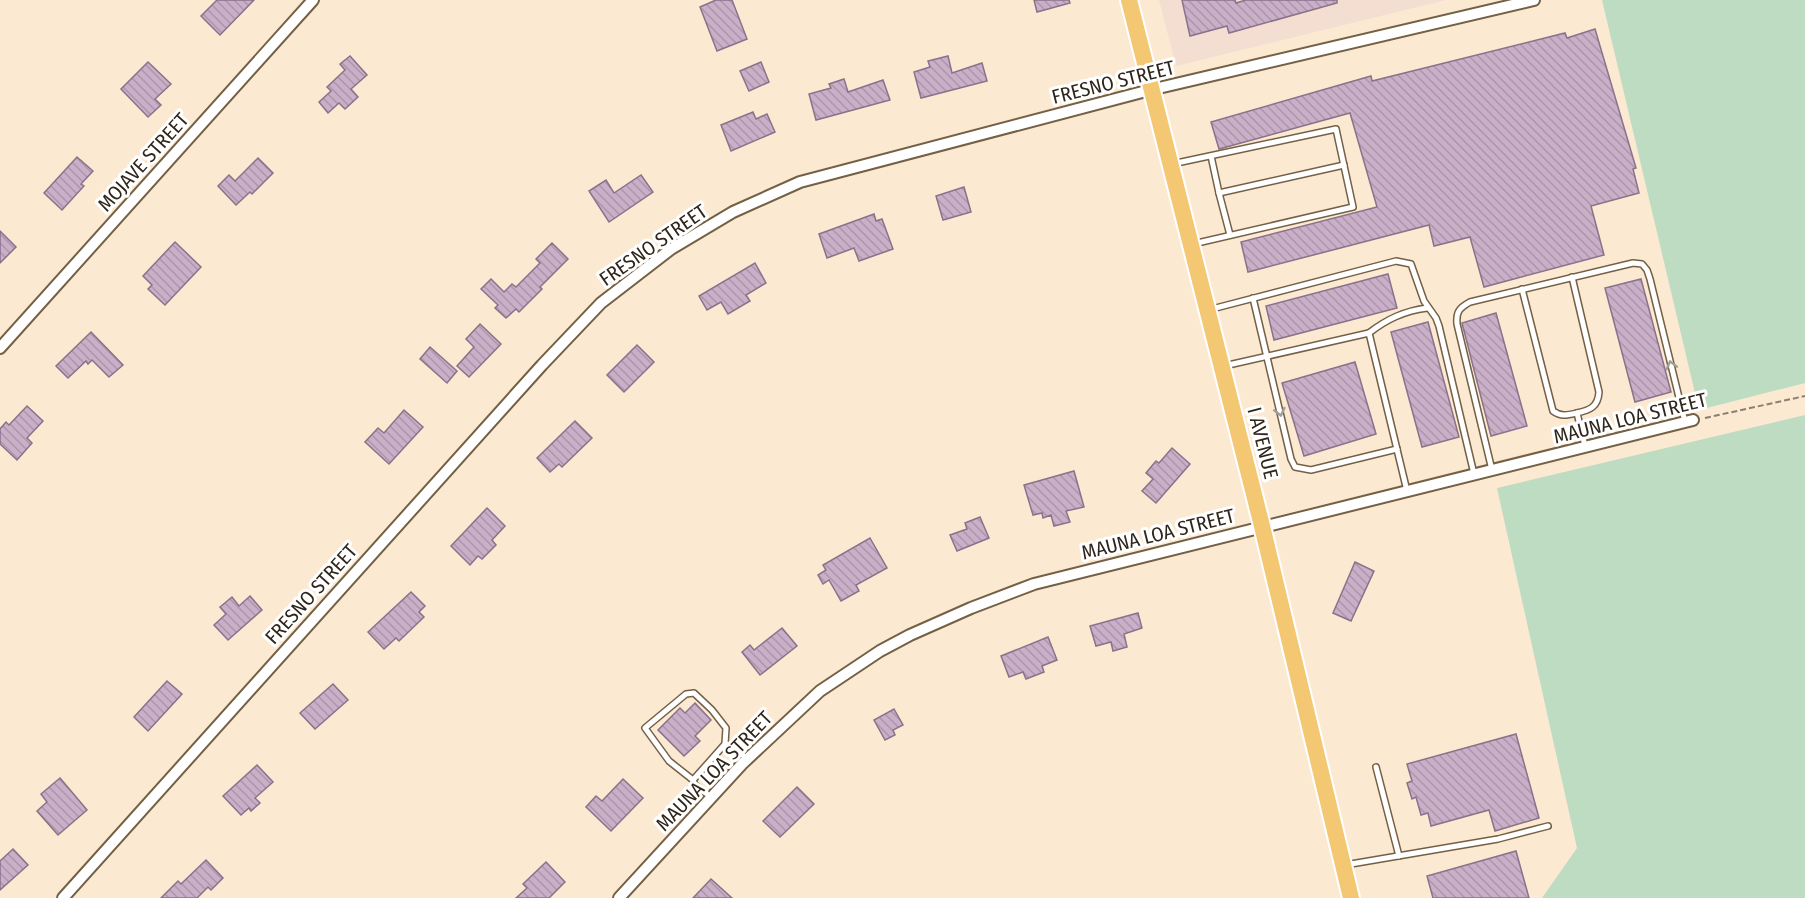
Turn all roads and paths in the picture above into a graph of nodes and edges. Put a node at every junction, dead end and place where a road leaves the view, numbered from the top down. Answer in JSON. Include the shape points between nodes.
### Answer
{"nodes":[{"id":1,"x":313,"y":0,"type":"edge"},
{"id":2,"x":1129,"y":0,"type":"edge"},
{"id":3,"x":1534,"y":0,"type":"edge"},
{"id":4,"x":1150,"y":90,"type":"junction"},
{"id":5,"x":1211,"y":156,"type":"junction"},
{"id":6,"x":1171,"y":164,"type":"junction"},
{"id":7,"x":1344,"y":165,"type":"junction"},
{"id":8,"x":1219,"y":193,"type":"junction"},
{"id":9,"x":1230,"y":235,"type":"junction"},
{"id":10,"x":1191,"y":244,"type":"junction"},
{"id":11,"x":1572,"y":277,"type":"junction"},
{"id":12,"x":1522,"y":289,"type":"junction"},
{"id":13,"x":1253,"y":298,"type":"junction"},
{"id":14,"x":1427,"y":308,"type":"junction"},
{"id":15,"x":1208,"y":310,"type":"junction"},
{"id":16,"x":1369,"y":333,"type":"junction"},
{"id":17,"x":0,"y":348,"type":"edge"},
{"id":18,"x":1267,"y":357,"type":"junction"},
{"id":19,"x":1222,"y":367,"type":"junction"},
{"id":20,"x":1805,"y":396,"type":"edge"},
{"id":21,"x":1577,"y":413,"type":"junction"},
{"id":22,"x":1689,"y":421,"type":"junction"},
{"id":23,"x":1586,"y":446,"type":"junction"},
{"id":24,"x":1397,"y":449,"type":"junction"},
{"id":25,"x":1492,"y":470,"type":"junction"},
{"id":26,"x":1474,"y":474,"type":"junction"},
{"id":27,"x":1407,"y":491,"type":"junction"},
{"id":28,"x":1262,"y":526,"type":"junction"},
{"id":29,"x":725,"y":744,"type":"junction"},
{"id":30,"x":747,"y":759,"type":"junction"},
{"id":31,"x":1376,"y":767,"type":"dead end"},
{"id":32,"x":693,"y":780,"type":"junction"},
{"id":33,"x":711,"y":797,"type":"junction"},
{"id":34,"x":1548,"y":826,"type":"dead end"},
{"id":35,"x":1399,"y":856,"type":"junction"},
{"id":36,"x":1343,"y":865,"type":"junction"},
{"id":37,"x":63,"y":898,"type":"edge"},
{"id":38,"x":619,"y":898,"type":"edge"},
{"id":39,"x":1351,"y":898,"type":"edge"}],
"edges":[{"from":1,"to":17,"type":"street","name":"MOJAVE STREET"},
{"from":2,"to":4,"type":"main road","name":"I AVENUE"},
{"from":3,"to":4,"type":"street","name":"FRESNO STREET"},
{"from":4,"to":6,"type":"main road","name":"I AVENUE"},
{"from":4,"to":37,"type":"street","name":"FRESNO STREET","via":[[800,182],[734,212],[671,249],[601,303],[542,365]]},
{"from":5,"to":6,"type":"lane"},
{"from":5,"to":7,"type":"lane","via":[[1336,129]]},
{"from":5,"to":8,"type":"lane"},
{"from":6,"to":10,"type":"main road","name":"I AVENUE"},
{"from":7,"to":8,"type":"lane"},
{"from":7,"to":9,"type":"lane","via":[[1353,207]]},
{"from":8,"to":9,"type":"lane"},
{"from":9,"to":10,"type":"lane"},
{"from":10,"to":15,"type":"main road","name":"I AVENUE"},
{"from":11,"to":12,"type":"lane"},
{"from":11,"to":21,"type":"lane","via":[[1599,392],[1594,407]]},
{"from":22,"to":11,"type":"lane","one_way":true,"via":[[1647,270],[1642,264],[1633,263]]},
{"from":12,"to":21,"type":"lane","via":[[1550,406],[1558,415]]},
{"from":12,"to":25,"type":"lane","via":[[1470,302],[1456,314]]},
{"from":13,"to":14,"type":"lane","via":[[1396,261],[1412,264]]},
{"from":13,"to":15,"type":"lane"},
{"from":13,"to":18,"type":"lane"},
{"from":14,"to":16,"type":"lane","via":[[1384,321]]},
{"from":14,"to":26,"type":"lane","via":[[1439,326]]},
{"from":15,"to":19,"type":"main road","name":"I AVENUE"},
{"from":16,"to":18,"type":"lane"},
{"from":16,"to":24,"type":"lane"},
{"from":18,"to":19,"type":"lane"},
{"from":18,"to":24,"type":"lane","one_way":true,"via":[[1295,467],[1311,470]]},
{"from":19,"to":28,"type":"main road","name":"I AVENUE"},
{"from":20,"to":22,"type":"path","name":"MAUNA LOA STREET"},
{"from":21,"to":23,"type":"lane"},
{"from":22,"to":23,"type":"street","name":"MAUNA LOA STREET"},
{"from":23,"to":25,"type":"street","name":"MAUNA LOA STREET"},
{"from":24,"to":27,"type":"lane"},
{"from":25,"to":26,"type":"street","name":"MAUNA LOA STREET"},
{"from":26,"to":27,"type":"street","name":"MAUNA LOA STREET"},
{"from":27,"to":28,"type":"street","name":"MAUNA LOA STREET"},
{"from":28,"to":30,"type":"street","name":"MAUNA LOA STREET","via":[[1034,584],[910,635],[820,691]]},
{"from":28,"to":36,"type":"main road","name":"I AVENUE"},
{"from":29,"to":30,"type":"lane"},
{"from":29,"to":32,"type":"lane"},
{"from":29,"to":32,"type":"lane","via":[[726,728],[694,693],[686,694],[645,728],[669,761]]},
{"from":30,"to":33,"type":"street","name":"MAUNA LOA STREET"},
{"from":31,"to":35,"type":"lane"},
{"from":32,"to":33,"type":"lane"},
{"from":33,"to":38,"type":"street","name":"MAUNA LOA STREET"},
{"from":34,"to":35,"type":"lane"},
{"from":35,"to":36,"type":"lane"},
{"from":36,"to":39,"type":"main road","name":"I AVENUE"}]}
